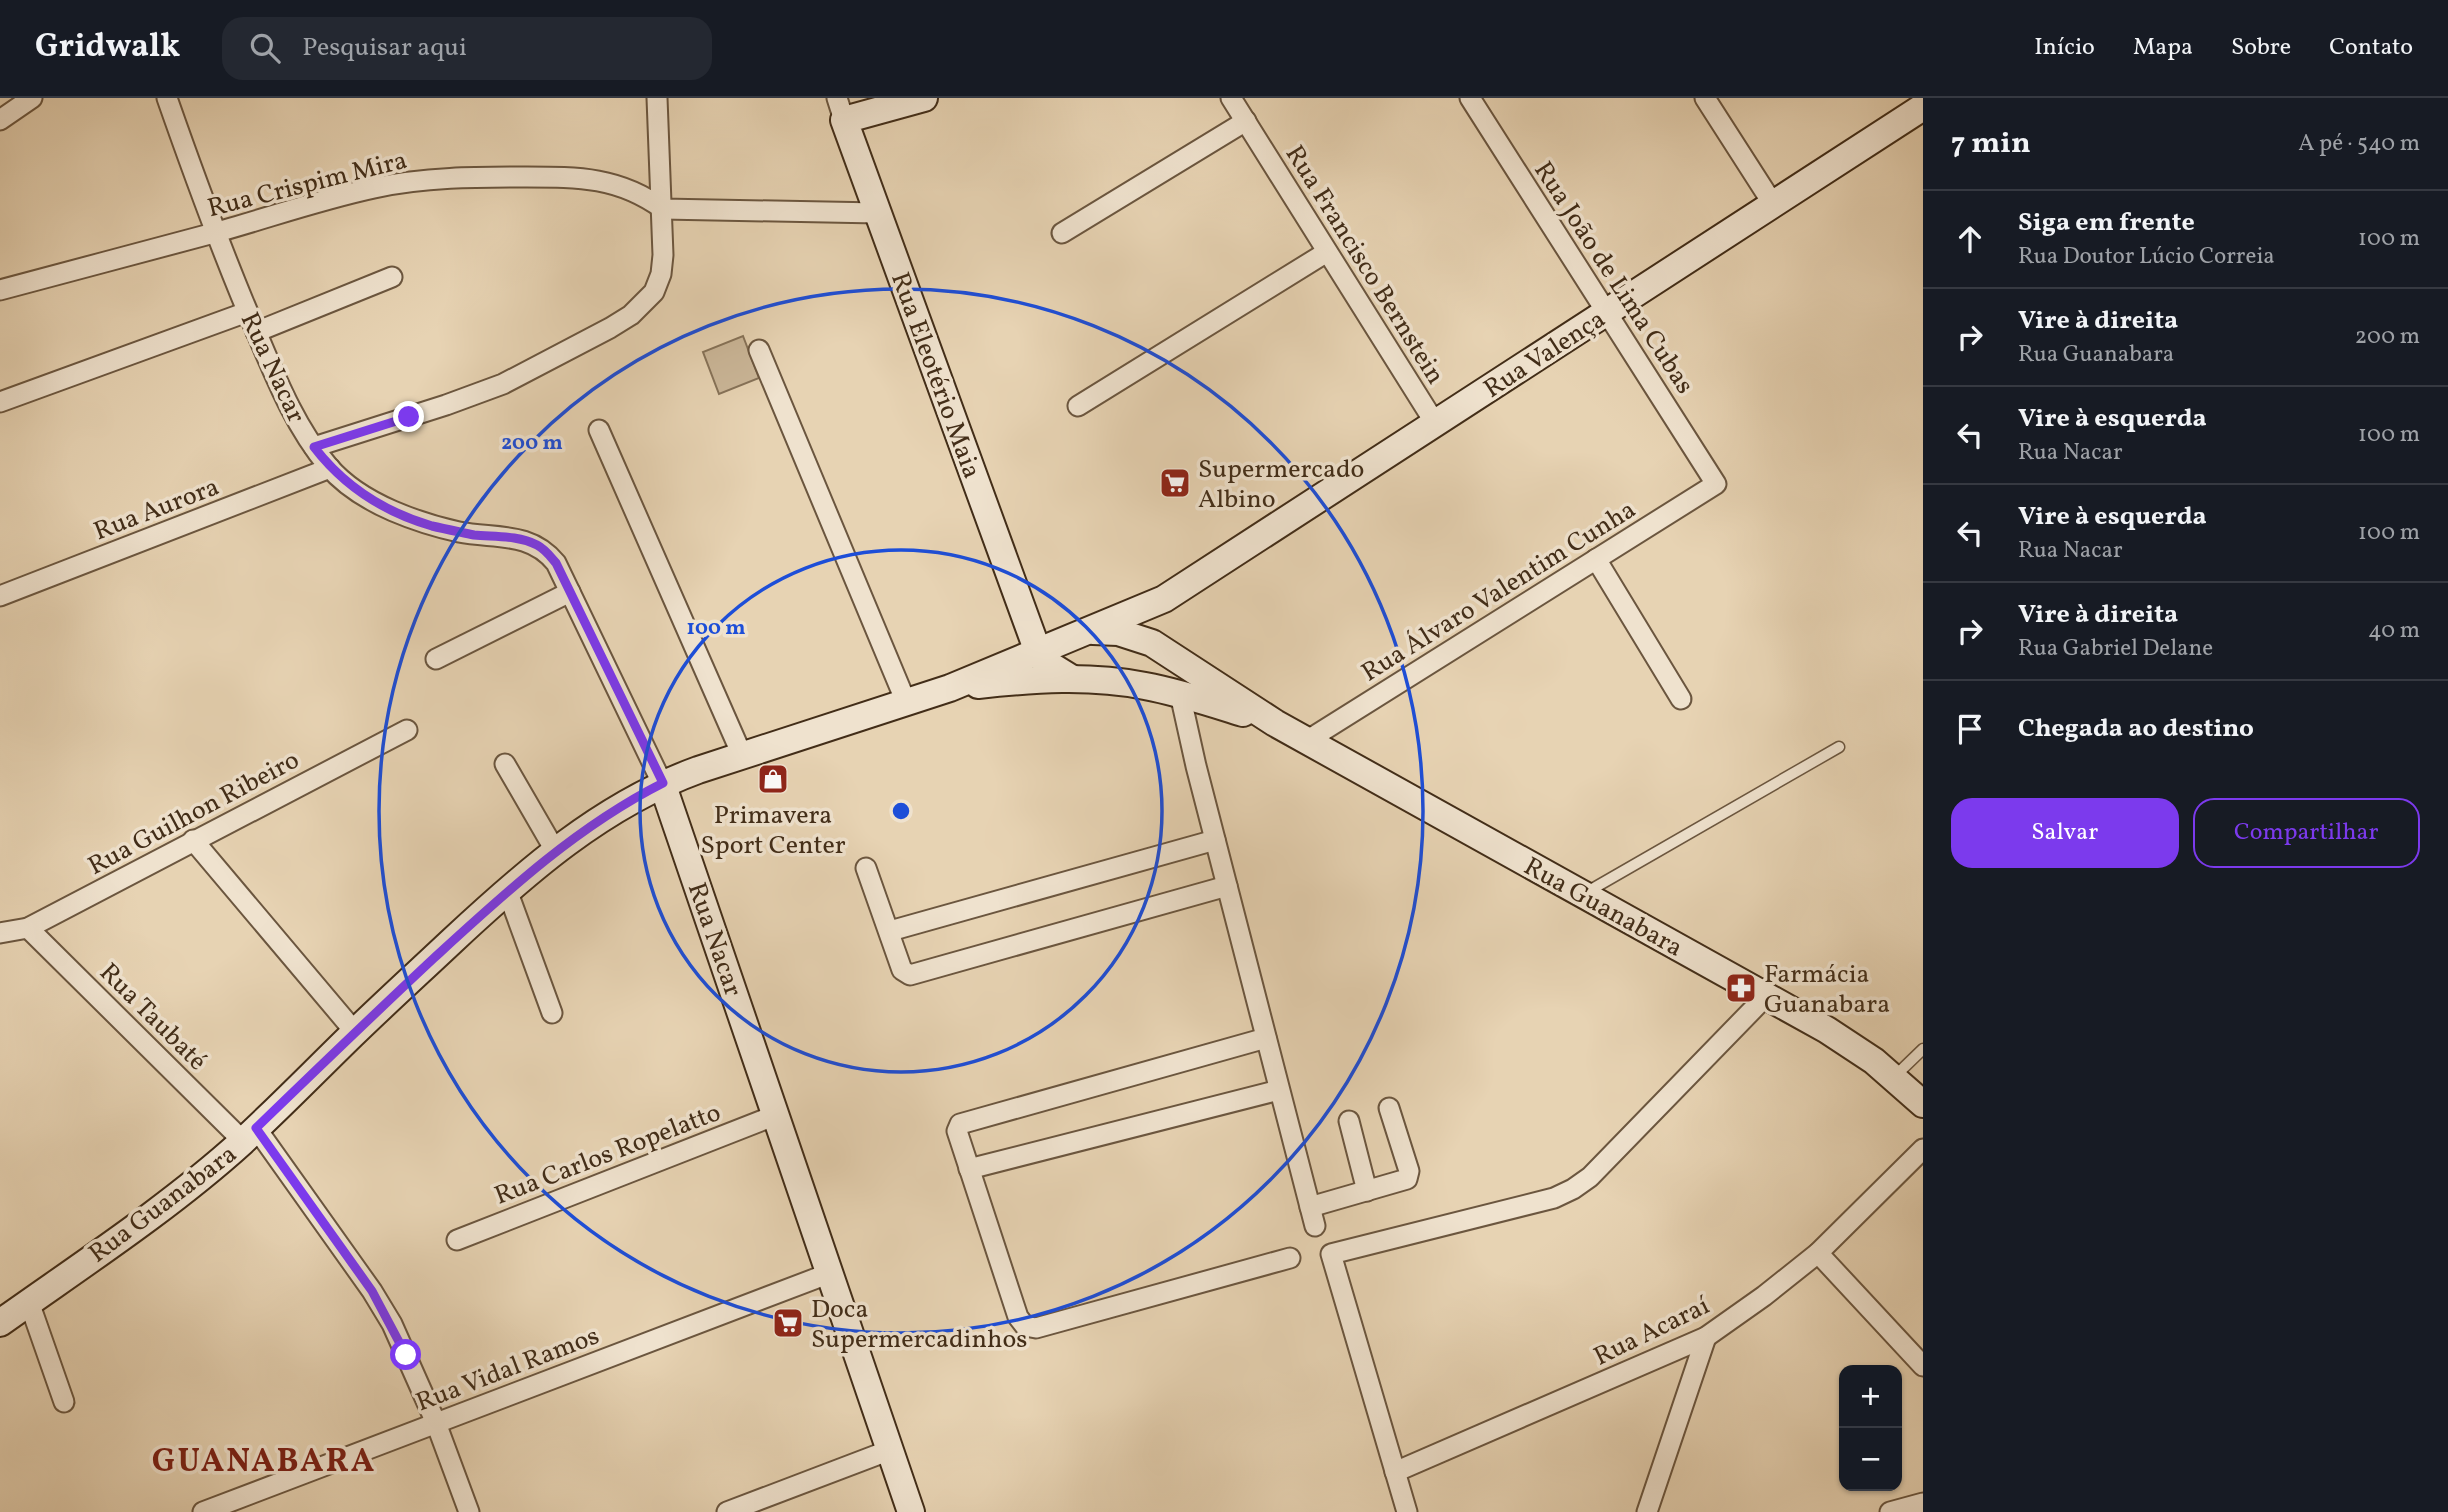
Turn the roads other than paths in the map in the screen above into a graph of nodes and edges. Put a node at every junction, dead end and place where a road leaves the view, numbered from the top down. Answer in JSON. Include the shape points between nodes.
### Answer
{"nodes":[{"id":1,"x":32,"y":98,"type":"edge"},
{"id":2,"x":167,"y":98,"type":"edge"},
{"id":3,"x":657,"y":98,"type":"edge"},
{"id":4,"x":924,"y":98,"type":"edge"},
{"id":5,"x":1231,"y":98,"type":"edge"},
{"id":6,"x":1469,"y":98,"type":"edge"},
{"id":7,"x":1705,"y":98,"type":"edge"},
{"id":8,"x":1923,"y":107,"type":"edge"},
{"id":9,"x":840,"y":109,"type":"edge"},
{"id":10,"x":0,"y":120,"type":"edge"},
{"id":11,"x":1245,"y":121,"type":"junction"},
{"id":12,"x":1773,"y":204,"type":"junction"},
{"id":13,"x":663,"y":209,"type":"junction"},
{"id":14,"x":878,"y":213,"type":"junction"},
{"id":15,"x":214,"y":233,"type":"junction"},
{"id":16,"x":1062,"y":233,"type":"dead end"},
{"id":17,"x":1327,"y":253,"type":"junction"},
{"id":18,"x":392,"y":276,"type":"dead end"},
{"id":19,"x":0,"y":290,"type":"edge"},
{"id":20,"x":247,"y":312,"type":"junction"},
{"id":21,"x":1606,"y":312,"type":"junction"},
{"id":22,"x":256,"y":332,"type":"junction"},
{"id":23,"x":759,"y":350,"type":"dead end"},
{"id":24,"x":0,"y":402,"type":"edge"},
{"id":25,"x":1078,"y":406,"type":"dead end"},
{"id":26,"x":1435,"y":423,"type":"junction"},
{"id":27,"x":599,"y":430,"type":"dead end"},
{"id":28,"x":314,"y":447,"type":"junction"},
{"id":29,"x":330,"y":468,"type":"junction"},
{"id":30,"x":1716,"y":484,"type":"joint"},
{"id":31,"x":1597,"y":559,"type":"junction"},
{"id":32,"x":570,"y":592,"type":"junction"},
{"id":33,"x":0,"y":596,"type":"edge"},
{"id":34,"x":1164,"y":599,"type":"junction"},
{"id":35,"x":1078,"y":636,"type":"junction"},
{"id":36,"x":1152,"y":643,"type":"junction"},
{"id":37,"x":1038,"y":652,"type":"junction"},
{"id":38,"x":436,"y":659,"type":"dead end"},
{"id":39,"x":1071,"y":678,"type":"junction"},
{"id":40,"x":1142,"y":685,"type":"junction"},
{"id":41,"x":950,"y":688,"type":"junction"},
{"id":42,"x":1180,"y":694,"type":"junction"},
{"id":43,"x":1681,"y":699,"type":"dead end"},
{"id":44,"x":906,"y":702,"type":"junction"},
{"id":45,"x":1275,"y":723,"type":"junction"},
{"id":46,"x":407,"y":730,"type":"dead end"},
{"id":47,"x":1308,"y":740,"type":"junction"},
{"id":48,"x":1839,"y":747,"type":"dead end"},
{"id":49,"x":742,"y":755,"type":"junction"},
{"id":50,"x":505,"y":764,"type":"dead end"},
{"id":51,"x":663,"y":783,"type":"junction"},
{"id":52,"x":193,"y":840,"type":"junction"},
{"id":53,"x":1215,"y":840,"type":"junction"},
{"id":54,"x":556,"y":852,"type":"junction"},
{"id":55,"x":866,"y":868,"type":"dead end"},
{"id":56,"x":1227,"y":886,"type":"junction"},
{"id":57,"x":507,"y":890,"type":"junction"},
{"id":58,"x":1584,"y":894,"type":"junction"},
{"id":59,"x":28,"y":928,"type":"junction"},
{"id":60,"x":890,"y":931,"type":"junction"},
{"id":61,"x":0,"y":933,"type":"edge"},
{"id":62,"x":1766,"y":996,"type":"junction"},
{"id":63,"x":552,"y":1013,"type":"dead end"},
{"id":64,"x":355,"y":1032,"type":"junction"},
{"id":65,"x":1266,"y":1038,"type":"junction"},
{"id":66,"x":1923,"y":1049,"type":"edge"},
{"id":67,"x":1894,"y":1077,"type":"junction"},
{"id":68,"x":1279,"y":1090,"type":"junction"},
{"id":69,"x":1923,"y":1104,"type":"edge"},
{"id":70,"x":1390,"y":1108,"type":"dead end"},
{"id":71,"x":776,"y":1115,"type":"junction"},
{"id":72,"x":1349,"y":1121,"type":"dead end"},
{"id":73,"x":249,"y":1135,"type":"junction"},
{"id":74,"x":1923,"y":1149,"type":"edge"},
{"id":75,"x":969,"y":1169,"type":"junction"},
{"id":76,"x":1367,"y":1191,"type":"junction"},
{"id":77,"x":457,"y":1240,"type":"dead end"},
{"id":78,"x":1818,"y":1253,"type":"junction"},
{"id":79,"x":1290,"y":1258,"type":"dead end"},
{"id":80,"x":830,"y":1273,"type":"junction"},
{"id":81,"x":29,"y":1302,"type":"junction"},
{"id":82,"x":0,"y":1323,"type":"edge"},
{"id":83,"x":1706,"y":1337,"type":"junction"},
{"id":84,"x":1923,"y":1366,"type":"edge"},
{"id":85,"x":64,"y":1402,"type":"dead end"},
{"id":86,"x":436,"y":1423,"type":"junction"},
{"id":87,"x":890,"y":1450,"type":"junction"},
{"id":88,"x":1395,"y":1472,"type":"junction"},
{"id":89,"x":1923,"y":1503,"type":"edge"},
{"id":90,"x":203,"y":1512,"type":"edge"},
{"id":91,"x":469,"y":1512,"type":"edge"},
{"id":92,"x":727,"y":1512,"type":"edge"},
{"id":93,"x":911,"y":1512,"type":"edge"},
{"id":94,"x":1407,"y":1512,"type":"edge"},
{"id":95,"x":1647,"y":1512,"type":"edge"},
{"id":96,"x":1890,"y":1512,"type":"edge"}],
"edges":[{"from":1,"to":10,"type":"street"},
{"from":2,"to":15,"type":"street","name":"Rua Nacar"},
{"from":3,"to":13,"type":"street"},
{"from":4,"to":9,"type":"main road"},
{"from":5,"to":11,"type":"street","name":"Rua Francisco Bernstein"},
{"from":6,"to":21,"type":"street","name":"Rua João de Lima Cubas"},
{"from":7,"to":12,"type":"street"},
{"from":8,"to":12,"type":"main road","name":"Rua Valença"},
{"from":9,"to":14,"type":"main road","name":"Rua Eleotério Maia"},
{"from":11,"to":16,"type":"street"},
{"from":11,"to":17,"type":"street","name":"Rua Francisco Bernstein"},
{"from":12,"to":21,"type":"main road","name":"Rua Valença"},
{"from":13,"to":14,"type":"street","name":"Rua Crispim Mira"},
{"from":13,"to":15,"type":"street","name":"Rua Crispim Mira","via":[[642,194],[585,178],[465,177],[375,187]]},
{"from":13,"to":28,"type":"street","via":[[661,274],[654,292],[621,321],[485,391]]},
{"from":14,"to":37,"type":"main road","name":"Rua Eleotério Maia"},
{"from":15,"to":19,"type":"street","name":"Rua Crispim Mira"},
{"from":15,"to":20,"type":"street","name":"Rua Nacar"},
{"from":17,"to":25,"type":"street"},
{"from":17,"to":26,"type":"street","name":"Rua Francisco Bernstein"},
{"from":18,"to":22,"type":"street"},
{"from":20,"to":22,"type":"street","name":"Rua Nacar"},
{"from":20,"to":24,"type":"street"},
{"from":21,"to":26,"type":"main road","name":"Rua Valença"},
{"from":21,"to":30,"type":"street","name":"Rua João de Lima Cubas"},
{"from":22,"to":28,"type":"street","name":"Rua Nacar"},
{"from":23,"to":44,"type":"street"},
{"from":26,"to":34,"type":"main road","name":"Rua Valença"},
{"from":27,"to":49,"type":"street"},
{"from":28,"to":29,"type":"street","name":"Rua Nacar"},
{"from":29,"to":32,"type":"street","name":"Rua Nacar","via":[[370,499],[413,519],[535,544],[556,563]]},
{"from":29,"to":33,"type":"street","name":"Rua Aurora"},
{"from":30,"to":31,"type":"street","name":"Rua Álvaro Valentim Cunha"},
{"from":31,"to":43,"type":"street"},
{"from":31,"to":47,"type":"street","name":"Rua Álvaro Valentim Cunha"},
{"from":32,"to":38,"type":"street"},
{"from":32,"to":51,"type":"street","name":"Rua Nacar"},
{"from":34,"to":35,"type":"main road","name":"Rua Valença"},
{"from":34,"to":36,"type":"main road"},
{"from":35,"to":36,"type":"main road","name":"Rua Guanabara","via":[[1118,632]]},
{"from":35,"to":37,"type":"main road","name":"Rua Guanabara"},
{"from":35,"to":39,"type":"main road","via":[[1061,656]]},
{"from":36,"to":40,"type":"main road","via":[[1158,664]]},
{"from":36,"to":42,"type":"main road"},
{"from":36,"to":45,"type":"main road","name":"Rua Guanabara"},
{"from":37,"to":39,"type":"main road","via":[[1045,662]]},
{"from":37,"to":41,"type":"main road","name":"Rua Guanabara"},
{"from":39,"to":40,"type":"main road","name":"Rua Guanabara"},
{"from":39,"to":41,"type":"main road","name":"Rua Guanabara"},
{"from":40,"to":42,"type":"main road","name":"Rua Guanabara"},
{"from":41,"to":44,"type":"main road","name":"Rua Guanabara"},
{"from":42,"to":45,"type":"main road","name":"Rua Guanabara"},
{"from":42,"to":53,"type":"street"},
{"from":44,"to":49,"type":"main road","name":"Rua Guanabara"},
{"from":45,"to":47,"type":"main road","name":"Rua Guanabara"},
{"from":46,"to":52,"type":"street","name":"Rua Guilhon Ribeiro"},
{"from":47,"to":58,"type":"main road","name":"Rua Guanabara"},
{"from":48,"to":58,"type":"lane"},
{"from":49,"to":51,"type":"main road","name":"Rua Guanabara"},
{"from":50,"to":54,"type":"street"},
{"from":51,"to":54,"type":"main road","name":"Rua Guanabara","via":[[618,807]]},
{"from":51,"to":71,"type":"main road","name":"Rua Nacar"},
{"from":52,"to":59,"type":"street","name":"Rua Guilhon Ribeiro"},
{"from":52,"to":64,"type":"street"},
{"from":53,"to":56,"type":"street"},
{"from":53,"to":60,"type":"street"},
{"from":54,"to":57,"type":"main road","name":"Rua Guanabara"},
{"from":55,"to":60,"type":"street"},
{"from":56,"to":60,"type":"street","via":[[910,975],[902,970]]},
{"from":56,"to":65,"type":"street"},
{"from":57,"to":63,"type":"street"},
{"from":57,"to":64,"type":"main road","name":"Rua Guanabara"},
{"from":58,"to":62,"type":"main road","name":"Rua Guanabara"},
{"from":59,"to":61,"type":"street","name":"Rua Guilhon Ribeiro"},
{"from":59,"to":73,"type":"street","name":"Rua Taubaté"},
{"from":62,"to":67,"type":"main road","name":"Rua Guanabara","via":[[1850,1045]]},
{"from":62,"to":88,"type":"street","via":[[1590,1177],[1573,1189],[1554,1198],[1331,1254]]},
{"from":64,"to":73,"type":"main road","name":"Rua Guanabara"},
{"from":65,"to":68,"type":"street"},
{"from":65,"to":75,"type":"street","via":[[960,1124],[957,1132]]},
{"from":66,"to":67,"type":"lane"},
{"from":67,"to":69,"type":"main road","name":"Rua Guanabara"},
{"from":68,"to":75,"type":"street"},
{"from":68,"to":76,"type":"street","via":[[1312,1217]]},
{"from":70,"to":76,"type":"street","via":[[1409,1171],[1407,1179]]},
{"from":71,"to":77,"type":"street","name":"Rua Carlos Ropelatto"},
{"from":71,"to":80,"type":"main road","name":"Rua Nacar"},
{"from":72,"to":76,"type":"street"},
{"from":73,"to":81,"type":"main road","name":"Rua Guanabara","via":[[194,1182]]},
{"from":73,"to":86,"type":"street","name":"Rua Taubaté","via":[[372,1291]]},
{"from":74,"to":78,"type":"street","name":"Rua Acaraí"},
{"from":75,"to":79,"type":"street","via":[[1018,1317],[1026,1326],[1035,1328]]},
{"from":78,"to":83,"type":"street","name":"Rua Acaraí"},
{"from":78,"to":84,"type":"street"},
{"from":80,"to":86,"type":"street","name":"Rua Vidal Ramos"},
{"from":80,"to":87,"type":"main road","name":"Rua Nacar"},
{"from":81,"to":82,"type":"main road","name":"Rua Guanabara"},
{"from":81,"to":85,"type":"street"},
{"from":83,"to":88,"type":"street","name":"Rua Acaraí"},
{"from":83,"to":95,"type":"street"},
{"from":86,"to":90,"type":"street","name":"Rua Vidal Ramos"},
{"from":86,"to":91,"type":"street","name":"Rua Taubaté"},
{"from":87,"to":92,"type":"street"},
{"from":87,"to":93,"type":"main road","name":"Rua Nacar"},
{"from":88,"to":94,"type":"street"},
{"from":89,"to":96,"type":"street"}]}
